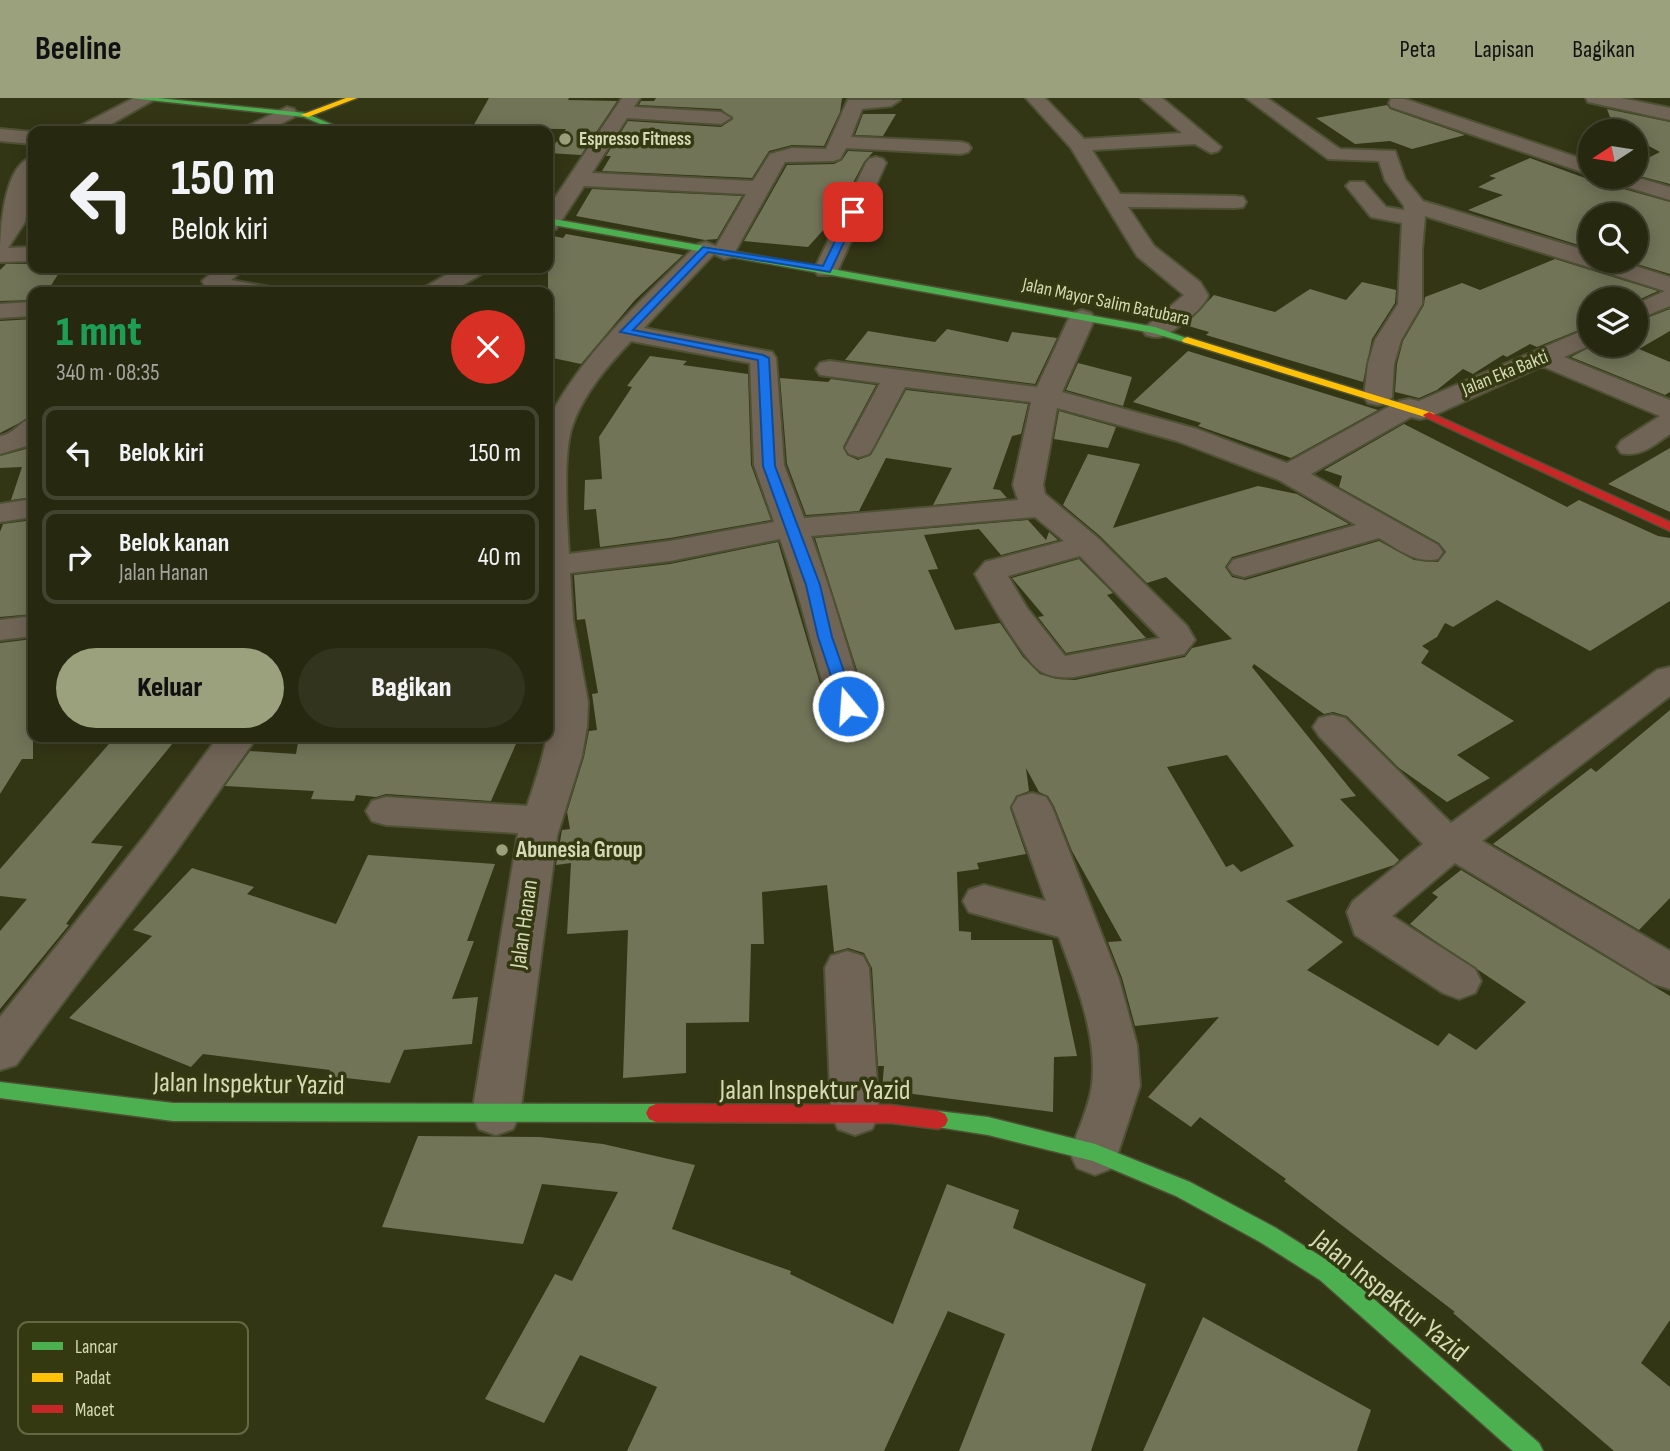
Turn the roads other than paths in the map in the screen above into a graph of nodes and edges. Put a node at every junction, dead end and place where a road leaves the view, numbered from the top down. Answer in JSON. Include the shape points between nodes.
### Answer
{"nodes":[{"id":1,"x":143,"y":98,"type":"edge"},
{"id":2,"x":354,"y":98,"type":"edge"},
{"id":3,"x":1035,"y":98,"type":"edge"},
{"id":4,"x":1150,"y":98,"type":"edge"},
{"id":5,"x":1255,"y":98,"type":"edge"},
{"id":6,"x":1595,"y":98,"type":"edge"},
{"id":7,"x":891,"y":100,"type":"dead end"},
{"id":8,"x":1398,"y":103,"type":"dead end"},
{"id":9,"x":626,"y":105,"type":"edge"},
{"id":10,"x":296,"y":114,"type":"junction"},
{"id":11,"x":1670,"y":114,"type":"edge"},
{"id":12,"x":721,"y":118,"type":"dead end"},
{"id":13,"x":94,"y":126,"type":"edge"},
{"id":14,"x":266,"y":126,"type":"edge"},
{"id":15,"x":329,"y":126,"type":"edge"},
{"id":16,"x":1670,"y":126,"type":"edge"},
{"id":17,"x":1648,"y":130,"type":"edge"},
{"id":18,"x":0,"y":135,"type":"edge"},
{"id":19,"x":28,"y":138,"type":"edge"},
{"id":20,"x":1199,"y":138,"type":"junction"},
{"id":21,"x":840,"y":142,"type":"junction"},
{"id":22,"x":1079,"y":145,"type":"junction"},
{"id":23,"x":963,"y":148,"type":"dead end"},
{"id":24,"x":1218,"y":152,"type":"dead end"},
{"id":25,"x":876,"y":163,"type":"dead end"},
{"id":26,"x":1578,"y":165,"type":"edge"},
{"id":27,"x":28,"y":169,"type":"edge"},
{"id":28,"x":578,"y":179,"type":"junction"},
{"id":29,"x":1357,"y":186,"type":"dead end"},
{"id":30,"x":760,"y":187,"type":"junction"},
{"id":31,"x":1648,"y":187,"type":"edge"},
{"id":32,"x":1670,"y":194,"type":"edge"},
{"id":33,"x":1115,"y":200,"type":"junction"},
{"id":34,"x":8,"y":202,"type":"edge"},
{"id":35,"x":1235,"y":202,"type":"dead end"},
{"id":36,"x":1414,"y":212,"type":"junction"},
{"id":37,"x":553,"y":216,"type":"edge"},
{"id":38,"x":553,"y":223,"type":"edge"},
{"id":39,"x":0,"y":243,"type":"edge"},
{"id":40,"x":715,"y":251,"type":"junction"},
{"id":41,"x":28,"y":254,"type":"edge"},
{"id":42,"x":0,"y":255,"type":"edge"},
{"id":43,"x":1578,"y":255,"type":"edge"},
{"id":44,"x":826,"y":270,"type":"junction"},
{"id":45,"x":223,"y":273,"type":"edge"},
{"id":46,"x":466,"y":273,"type":"edge"},
{"id":47,"x":1633,"y":273,"type":"edge"},
{"id":48,"x":1670,"y":285,"type":"edge"},
{"id":49,"x":229,"y":287,"type":"edge"},
{"id":50,"x":443,"y":287,"type":"edge"},
{"id":51,"x":1670,"y":297,"type":"edge"},
{"id":52,"x":1648,"y":307,"type":"edge"},
{"id":53,"x":28,"y":309,"type":"edge"},
{"id":54,"x":0,"y":311,"type":"edge"},
{"id":55,"x":1082,"y":318,"type":"junction"},
{"id":56,"x":1155,"y":330,"type":"junction"},
{"id":57,"x":625,"y":332,"type":"junction"},
{"id":58,"x":1578,"y":342,"type":"edge"},
{"id":59,"x":1545,"y":358,"type":"junction"},
{"id":60,"x":829,"y":369,"type":"dead end"},
{"id":61,"x":897,"y":377,"type":"junction"},
{"id":62,"x":1046,"y":396,"type":"junction"},
{"id":63,"x":1378,"y":397,"type":"junction"},
{"id":64,"x":1415,"y":409,"type":"junction"},
{"id":65,"x":1670,"y":410,"type":"edge"},
{"id":66,"x":555,"y":419,"type":"edge"},
{"id":67,"x":1670,"y":422,"type":"edge"},
{"id":68,"x":28,"y":435,"type":"edge"},
{"id":69,"x":0,"y":445,"type":"edge"},
{"id":70,"x":1631,"y":447,"type":"dead end"},
{"id":71,"x":859,"y":448,"type":"dead end"},
{"id":72,"x":553,"y":457,"type":"edge"},
{"id":73,"x":1289,"y":474,"type":"junction"},
{"id":74,"x":1041,"y":507,"type":"junction"},
{"id":75,"x":28,"y":509,"type":"edge"},
{"id":76,"x":0,"y":513,"type":"edge"},
{"id":77,"x":966,"y":513,"type":"junction"},
{"id":78,"x":1383,"y":527,"type":"junction"},
{"id":79,"x":1670,"y":527,"type":"edge"},
{"id":80,"x":791,"y":528,"type":"junction"},
{"id":81,"x":1087,"y":545,"type":"junction"},
{"id":82,"x":1427,"y":552,"type":"dead end"},
{"id":83,"x":1244,"y":567,"type":"dead end"},
{"id":84,"x":996,"y":569,"type":"junction"},
{"id":85,"x":553,"y":581,"type":"edge"},
{"id":86,"x":553,"y":591,"type":"edge"},
{"id":87,"x":28,"y":627,"type":"edge"},
{"id":88,"x":0,"y":630,"type":"edge"},
{"id":89,"x":1670,"y":678,"type":"edge"},
{"id":90,"x":848,"y":706,"type":"dead end"},
{"id":91,"x":1332,"y":727,"type":"dead end"},
{"id":92,"x":234,"y":742,"type":"edge"},
{"id":93,"x":1032,"y":807,"type":"dead end"},
{"id":94,"x":386,"y":811,"type":"dead end"},
{"id":95,"x":542,"y":821,"type":"junction"},
{"id":96,"x":1452,"y":843,"type":"junction"},
{"id":97,"x":984,"y":901,"type":"dead end"},
{"id":98,"x":1076,"y":925,"type":"junction"},
{"id":99,"x":846,"y":968,"type":"dead end"},
{"id":100,"x":1670,"y":972,"type":"edge"},
{"id":101,"x":1459,"y":981,"type":"dead end"},
{"id":102,"x":0,"y":1051,"type":"edge"},
{"id":103,"x":0,"y":1090,"type":"edge"},
{"id":104,"x":496,"y":1114,"type":"junction"},
{"id":105,"x":855,"y":1114,"type":"junction"},
{"id":106,"x":1096,"y":1153,"type":"junction"},
{"id":107,"x":1531,"y":1451,"type":"edge"}],
"edges":[{"from":1,"to":10,"type":"street"},
{"from":1,"to":13,"type":"street"},
{"from":2,"to":10,"type":"street"},
{"from":3,"to":22,"type":"street"},
{"from":4,"to":20,"type":"street"},
{"from":5,"to":36,"type":"street","via":[[1335,155],[1388,155],[1395,180]]},
{"from":6,"to":11,"type":"street"},
{"from":7,"to":21,"type":"street","via":[[855,104]]},
{"from":8,"to":26,"type":"street"},
{"from":9,"to":12,"type":"street"},
{"from":9,"to":28,"type":"street"},
{"from":10,"to":14,"type":"street"},
{"from":10,"to":15,"type":"street"},
{"from":16,"to":17,"type":"street"},
{"from":18,"to":19,"type":"street"},
{"from":20,"to":22,"type":"street"},
{"from":20,"to":24,"type":"street"},
{"from":21,"to":23,"type":"street"},
{"from":21,"to":30,"type":"street","name":"Jalan Hanan","via":[[833,155],[778,158]]},
{"from":22,"to":33,"type":"street"},
{"from":25,"to":44,"type":"street"},
{"from":27,"to":34,"type":"street"},
{"from":28,"to":30,"type":"street"},
{"from":28,"to":37,"type":"street"},
{"from":29,"to":36,"type":"street","via":[[1379,212]]},
{"from":30,"to":40,"type":"street","name":"Jalan Hanan"},
{"from":31,"to":32,"type":"street"},
{"from":33,"to":35,"type":"street"},
{"from":33,"to":56,"type":"street","via":[[1145,251],[1191,286],[1196,295],[1195,301]]},
{"from":34,"to":39,"type":"street","via":[[14,222]]},
{"from":36,"to":43,"type":"street","via":[[1511,233]]},
{"from":36,"to":63,"type":"street","via":[[1410,304],[1388,340]]},
{"from":38,"to":40,"type":"street","name":"Jalan Mayor Salim Batubara"},
{"from":40,"to":44,"type":"street","name":"Jalan Mayor Salim Batubara"},
{"from":40,"to":57,"type":"street","name":"Jalan Hanan"},
{"from":41,"to":42,"type":"street"},
{"from":44,"to":55,"type":"street","name":"Jalan Mayor Salim Batubara"},
{"from":45,"to":49,"type":"street","via":[[214,281]]},
{"from":46,"to":50,"type":"street"},
{"from":47,"to":48,"type":"street"},
{"from":51,"to":52,"type":"street"},
{"from":53,"to":54,"type":"street"},
{"from":55,"to":56,"type":"street","name":"Jalan Mayor Salim Batubara"},
{"from":55,"to":62,"type":"street"},
{"from":56,"to":63,"type":"street","name":"Jalan Mayor Salim Batubara"},
{"from":57,"to":66,"type":"street","name":"Jalan Hanan"},
{"from":57,"to":80,"type":"street","via":[[763,358],[769,466]]},
{"from":58,"to":59,"type":"street","name":"Jalan Eka Bakti"},
{"from":59,"to":64,"type":"street","name":"Jalan Eka Bakti"},
{"from":59,"to":65,"type":"street"},
{"from":60,"to":61,"type":"street"},
{"from":61,"to":62,"type":"street"},
{"from":61,"to":71,"type":"street"},
{"from":62,"to":73,"type":"street","via":[[1187,435]]},
{"from":62,"to":74,"type":"street","via":[[1028,485],[1031,497]]},
{"from":63,"to":64,"type":"street","name":"Jalan Mayor Salim Batubara"},
{"from":64,"to":73,"type":"street","name":"Jalan Eka Bakti"},
{"from":64,"to":79,"type":"street","name":"Jalan Mayor Salim Batubara"},
{"from":66,"to":72,"type":"street","name":"Jalan Hanan"},
{"from":67,"to":70,"type":"street"},
{"from":68,"to":69,"type":"street"},
{"from":73,"to":78,"type":"street"},
{"from":74,"to":77,"type":"street"},
{"from":74,"to":81,"type":"street"},
{"from":75,"to":76,"type":"street"},
{"from":77,"to":80,"type":"street"},
{"from":77,"to":84,"type":"street"},
{"from":78,"to":82,"type":"street"},
{"from":78,"to":83,"type":"street"},
{"from":80,"to":85,"type":"street","via":[[670,551]]},
{"from":80,"to":90,"type":"street","via":[[813,585]]},
{"from":81,"to":84,"type":"street"},
{"from":81,"to":84,"type":"street","via":[[1175,632],[1178,640],[1172,646],[1074,666],[1053,664],[992,581]]},
{"from":86,"to":95,"type":"street","name":"Jalan Hanan","via":[[570,702],[563,756]]},
{"from":87,"to":88,"type":"street"},
{"from":89,"to":96,"type":"street"},
{"from":91,"to":96,"type":"street","via":[[1420,821]]},
{"from":92,"to":102,"type":"street"},
{"from":93,"to":98,"type":"street"},
{"from":94,"to":95,"type":"street"},
{"from":95,"to":104,"type":"street","name":"Jalan Hanan"},
{"from":96,"to":100,"type":"street"},
{"from":96,"to":101,"type":"street","via":[[1373,906],[1367,916],[1370,923]]},
{"from":97,"to":98,"type":"street"},
{"from":98,"to":106,"type":"street","via":[[1097,979],[1114,1045],[1116,1086]]},
{"from":99,"to":105,"type":"street"},
{"from":103,"to":104,"type":"street","name":"Jalan Inspektur Yazid","via":[[173,1112]]},
{"from":104,"to":105,"type":"street","name":"Jalan Inspektur Yazid"},
{"from":105,"to":106,"type":"street","name":"Jalan Inspektur Yazid","via":[[988,1126]]},
{"from":106,"to":107,"type":"street","name":"Jalan Inspektur Yazid","via":[[1183,1189],[1328,1273]]}]}
